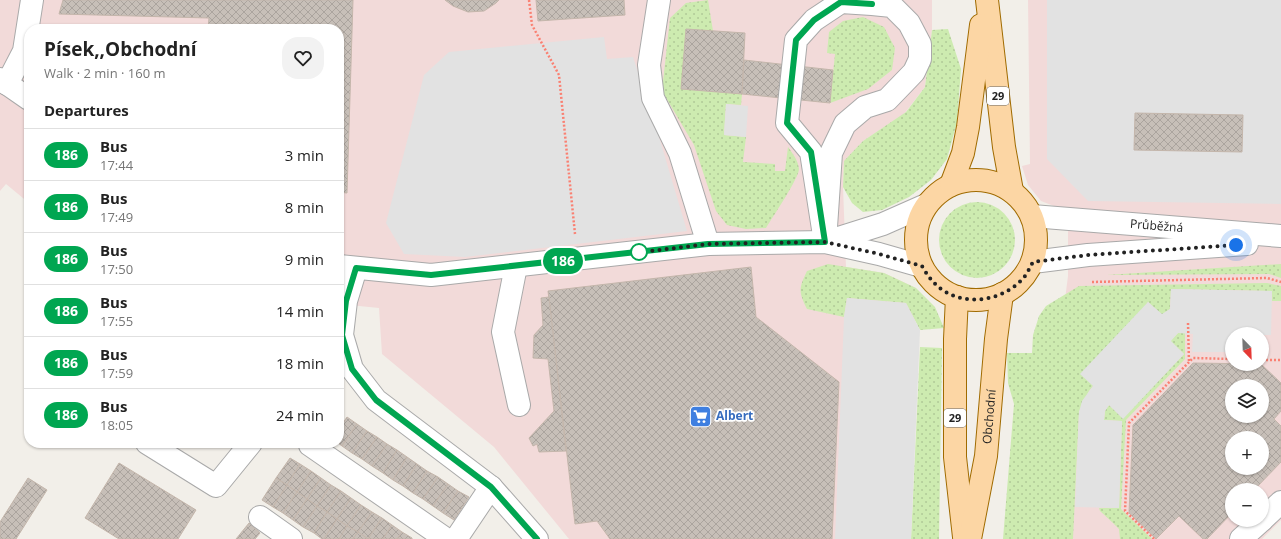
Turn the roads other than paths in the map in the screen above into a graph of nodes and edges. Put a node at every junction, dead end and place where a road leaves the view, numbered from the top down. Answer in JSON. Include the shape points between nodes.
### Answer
{"nodes":[{"id":1,"x":32,"y":0,"type":"edge"},
{"id":2,"x":659,"y":0,"type":"edge"},
{"id":3,"x":986,"y":0,"type":"edge"},
{"id":4,"x":28,"y":24,"type":"edge"},
{"id":5,"x":24,"y":51,"type":"edge"},
{"id":6,"x":3,"y":81,"type":"edge"},
{"id":7,"x":24,"y":96,"type":"edge"},
{"id":8,"x":951,"y":184,"type":"junction"},
{"id":9,"x":1012,"y":191,"type":"junction"},
{"id":10,"x":926,"y":205,"type":"junction"},
{"id":11,"x":1032,"y":216,"type":"junction"},
{"id":12,"x":1281,"y":236,"type":"edge"},
{"id":13,"x":825,"y":242,"type":"junction"},
{"id":14,"x":1281,"y":242,"type":"edge"},
{"id":15,"x":708,"y":244,"type":"junction"},
{"id":16,"x":1033,"y":262,"type":"junction"},
{"id":17,"x":516,"y":266,"type":"junction"},
{"id":18,"x":922,"y":266,"type":"junction"},
{"id":19,"x":347,"y":267,"type":"edge"},
{"id":20,"x":1002,"y":294,"type":"junction"},
{"id":21,"x":957,"y":297,"type":"junction"},
{"id":22,"x":344,"y":318,"type":"edge"},
{"id":23,"x":344,"y":342,"type":"edge"},
{"id":24,"x":519,"y":405,"type":"dead end"},
{"id":25,"x":155,"y":448,"type":"edge"},
{"id":26,"x":247,"y":448,"type":"edge"},
{"id":27,"x":314,"y":448,"type":"edge"},
{"id":28,"x":491,"y":487,"type":"junction"},
{"id":29,"x":1281,"y":502,"type":"edge"},
{"id":30,"x":1269,"y":513,"type":"edge"},
{"id":31,"x":260,"y":517,"type":"dead end"},
{"id":32,"x":1254,"y":527,"type":"edge"},
{"id":33,"x":291,"y":539,"type":"edge"},
{"id":34,"x":446,"y":539,"type":"edge"},
{"id":35,"x":456,"y":539,"type":"edge"},
{"id":36,"x":537,"y":539,"type":"edge"},
{"id":37,"x":965,"y":539,"type":"edge"},
{"id":38,"x":970,"y":539,"type":"edge"},
{"id":39,"x":1241,"y":539,"type":"edge"}],
"edges":[{"from":1,"to":4,"type":"street"},
{"from":2,"to":15,"type":"street","via":[[649,66],[653,98],[680,153]]},
{"from":3,"to":8,"type":"main road","number":"29","via":[[968,127],[963,153]]},
{"from":3,"to":9,"type":"main road","number":"29"},
{"from":5,"to":6,"type":"street"},
{"from":6,"to":7,"type":"street"},
{"from":8,"to":9,"type":"main road","via":[[982,179],[998,183]]},
{"from":8,"to":10,"type":"main road","via":[[937,193]]},
{"from":9,"to":11,"type":"main road","via":[[1024,202]]},
{"from":10,"to":13,"type":"street","via":[[883,224]]},
{"from":10,"to":18,"type":"main road","via":[[916,235],[916,251]]},
{"from":11,"to":12,"type":"street","name":"Průběžná"},
{"from":11,"to":16,"type":"main road","via":[[1036,231]]},
{"from":13,"to":13,"type":"street","via":[[832,153],[845,124],[865,107],[887,100],[914,72],[920,59],[920,44],[908,23],[892,6],[841,2],[814,20],[796,40],[787,123],[811,152]]},
{"from":13,"to":15,"type":"street"},
{"from":13,"to":18,"type":"street"},
{"from":14,"to":16,"type":"street","name":"Průběžná","via":[[1088,255]]},
{"from":15,"to":17,"type":"street"},
{"from":16,"to":20,"type":"main road","via":[[1026,276]]},
{"from":17,"to":19,"type":"street","via":[[431,275]]},
{"from":17,"to":24,"type":"street","via":[[503,332]]},
{"from":18,"to":21,"type":"main road","via":[[930,280],[942,290]]},
{"from":19,"to":22,"type":"street"},
{"from":20,"to":21,"type":"main road","via":[[980,300]]},
{"from":20,"to":38,"type":"main road","name":"Obchodní","via":[[986,456]]},
{"from":21,"to":37,"type":"main road","number":"29","via":[[955,457]]},
{"from":23,"to":28,"type":"street","via":[[352,369],[376,400]]},
{"from":25,"to":26,"type":"street","via":[[216,486]]},
{"from":27,"to":34,"type":"street"},
{"from":28,"to":35,"type":"street"},
{"from":28,"to":36,"type":"street"},
{"from":29,"to":30,"type":"street"},
{"from":31,"to":33,"type":"street"},
{"from":32,"to":39,"type":"street"}]}
